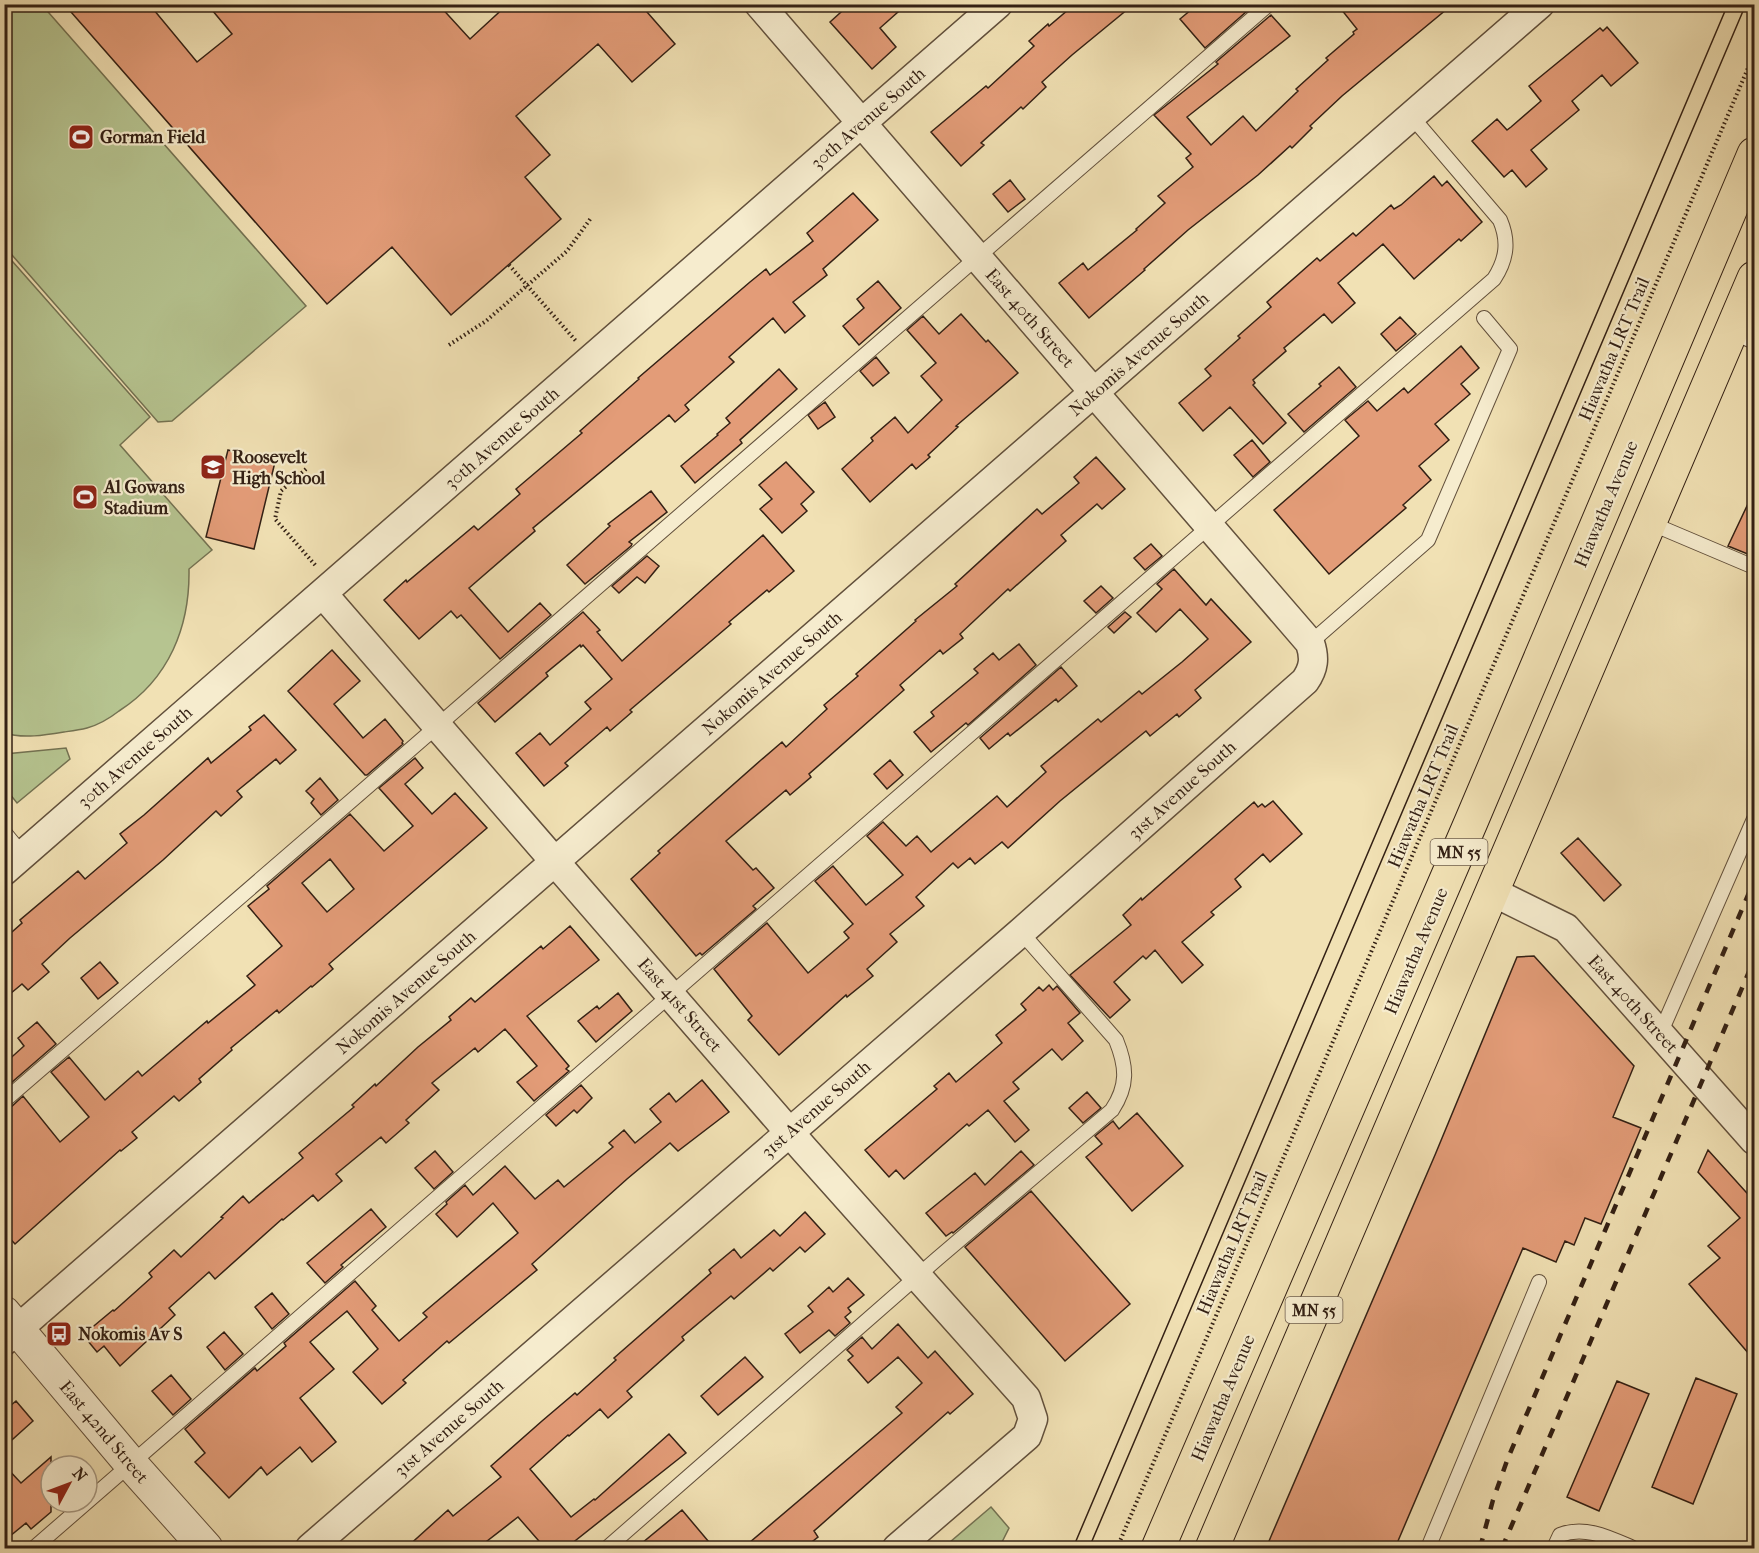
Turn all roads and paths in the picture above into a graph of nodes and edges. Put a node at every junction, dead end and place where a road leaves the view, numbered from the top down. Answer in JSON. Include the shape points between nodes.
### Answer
{"nodes":[{"id":1,"x":759,"y":4,"type":"edge"},
{"id":2,"x":998,"y":4,"type":"edge"},
{"id":3,"x":1269,"y":4,"type":"edge"},
{"id":4,"x":1540,"y":4,"type":"edge"},
{"id":5,"x":1755,"y":54,"type":"edge"},
{"id":6,"x":1412,"y":117,"type":"junction"},
{"id":7,"x":861,"y":123,"type":"junction"},
{"id":8,"x":1755,"y":154,"type":"edge"},
{"id":9,"x":591,"y":218,"type":"dead end"},
{"id":10,"x":977,"y":257,"type":"junction"},
{"id":11,"x":509,"y":265,"type":"dead end"},
{"id":12,"x":1755,"y":278,"type":"edge"},
{"id":13,"x":527,"y":285,"type":"junction"},
{"id":14,"x":1484,"y":318,"type":"dead end"},
{"id":15,"x":1743,"y":337,"type":"edge"},
{"id":16,"x":449,"y":345,"type":"dead end"},
{"id":17,"x":592,"y":360,"type":"junction"},
{"id":18,"x":1095,"y":392,"type":"junction"},
{"id":19,"x":306,"y":469,"type":"dead end"},
{"id":20,"x":1650,"y":523,"type":"junction"},
{"id":21,"x":1208,"y":525,"type":"junction"},
{"id":22,"x":1755,"y":567,"type":"edge"},
{"id":23,"x":328,"y":589,"type":"junction"},
{"id":24,"x":1312,"y":654,"type":"junction"},
{"id":25,"x":439,"y":727,"type":"junction"},
{"id":26,"x":1755,"y":819,"type":"edge"},
{"id":27,"x":4,"y":832,"type":"edge"},
{"id":28,"x":555,"y":862,"type":"junction"},
{"id":29,"x":14,"y":863,"type":"edge"},
{"id":30,"x":1492,"y":892,"type":"junction"},
{"id":31,"x":1021,"y":932,"type":"junction"},
{"id":32,"x":670,"y":994,"type":"junction"},
{"id":33,"x":1660,"y":1034,"type":"junction"},
{"id":34,"x":4,"y":1101,"type":"edge"},
{"id":35,"x":789,"y":1132,"type":"junction"},
{"id":36,"x":1755,"y":1140,"type":"edge"},
{"id":37,"x":918,"y":1276,"type":"junction"},
{"id":38,"x":1539,"y":1282,"type":"dead end"},
{"id":39,"x":9,"y":1328,"type":"edge"},
{"id":40,"x":131,"y":1464,"type":"junction"},
{"id":41,"x":34,"y":1548,"type":"edge"},
{"id":42,"x":206,"y":1548,"type":"edge"},
{"id":43,"x":310,"y":1548,"type":"edge"},
{"id":44,"x":607,"y":1548,"type":"edge"},
{"id":45,"x":897,"y":1548,"type":"edge"},
{"id":46,"x":1117,"y":1548,"type":"edge"},
{"id":47,"x":1158,"y":1548,"type":"edge"},
{"id":48,"x":1212,"y":1548,"type":"edge"},
{"id":49,"x":1428,"y":1548,"type":"edge"},
{"id":50,"x":1554,"y":1548,"type":"edge"},
{"id":51,"x":1633,"y":1548,"type":"edge"}],
"edges":[{"from":1,"to":7,"type":"street","name":"East 40th Street"},
{"from":2,"to":7,"type":"street","name":"30th Avenue South"},
{"from":3,"to":10,"type":"lane"},
{"from":4,"to":6,"type":"street","name":"Nokomis Avenue South"},
{"from":5,"to":46,"type":"path","name":"Hiawatha LRT Trail"},
{"from":6,"to":18,"type":"street","name":"Nokomis Avenue South"},
{"from":6,"to":21,"type":"lane","via":[[1500,220],[1506,244],[1502,267],[1494,279]]},
{"from":7,"to":10,"type":"street","name":"East 40th Street"},
{"from":7,"to":17,"type":"street","name":"30th Avenue South"},
{"from":8,"to":47,"type":"highway","name":"Hiawatha Avenue","number":"MN 55"},
{"from":9,"to":13,"type":"path","via":[[567,251]]},
{"from":10,"to":18,"type":"street","name":"East 40th Street"},
{"from":10,"to":25,"type":"lane"},
{"from":11,"to":13,"type":"path"},
{"from":12,"to":15,"type":"highway","number":"MN 55"},
{"from":13,"to":16,"type":"path","via":[[486,321]]},
{"from":13,"to":17,"type":"path"},
{"from":14,"to":24,"type":"lane","via":[[1510,349],[1428,540]]},
{"from":15,"to":20,"type":"highway","number":"MN 55"},
{"from":17,"to":23,"type":"street","name":"30th Avenue South"},
{"from":18,"to":21,"type":"street","name":"East 40th Street"},
{"from":18,"to":28,"type":"street","name":"Nokomis Avenue South"},
{"from":19,"to":23,"type":"path","via":[[281,491],[275,519]]},
{"from":20,"to":22,"type":"lane"},
{"from":20,"to":30,"type":"highway","number":"MN 55"},
{"from":21,"to":24,"type":"street","name":"East 40th Street"},
{"from":21,"to":32,"type":"lane"},
{"from":23,"to":25,"type":"street","name":"East 41st Street"},
{"from":23,"to":29,"type":"street","name":"30th Avenue South"},
{"from":24,"to":31,"type":"street","name":"31st Avenue South","via":[[1305,681]]},
{"from":25,"to":28,"type":"street","name":"East 41st Street"},
{"from":25,"to":34,"type":"lane"},
{"from":26,"to":33,"type":"lane"},
{"from":27,"to":29,"type":"lane"},
{"from":28,"to":32,"type":"street","name":"East 41st Street"},
{"from":28,"to":39,"type":"street","name":"Nokomis Avenue South"},
{"from":30,"to":33,"type":"street","name":"East 40th Street","via":[[1566,928]]},
{"from":30,"to":48,"type":"highway","number":"MN 55"},
{"from":31,"to":35,"type":"street","name":"31st Avenue South"},
{"from":31,"to":37,"type":"lane","via":[[1116,1040],[1123,1058],[1120,1098],[1112,1110]]},
{"from":32,"to":35,"type":"street","name":"East 41st Street"},
{"from":32,"to":40,"type":"lane"},
{"from":33,"to":36,"type":"street","name":"East 40th Street"},
{"from":35,"to":37,"type":"street","name":"East 41st Street"},
{"from":35,"to":43,"type":"street","name":"31st Avenue South"},
{"from":37,"to":44,"type":"lane"},
{"from":37,"to":45,"type":"street","name":"East 41st Street","via":[[1026,1398],[1033,1419],[1027,1436]]},
{"from":38,"to":49,"type":"lane"},
{"from":39,"to":40,"type":"street","name":"East 42nd Street"},
{"from":40,"to":41,"type":"lane"},
{"from":40,"to":42,"type":"street","name":"East 42nd Street"},
{"from":50,"to":51,"type":"lane","via":[[1560,1535],[1570,1531],[1602,1534]]}]}
